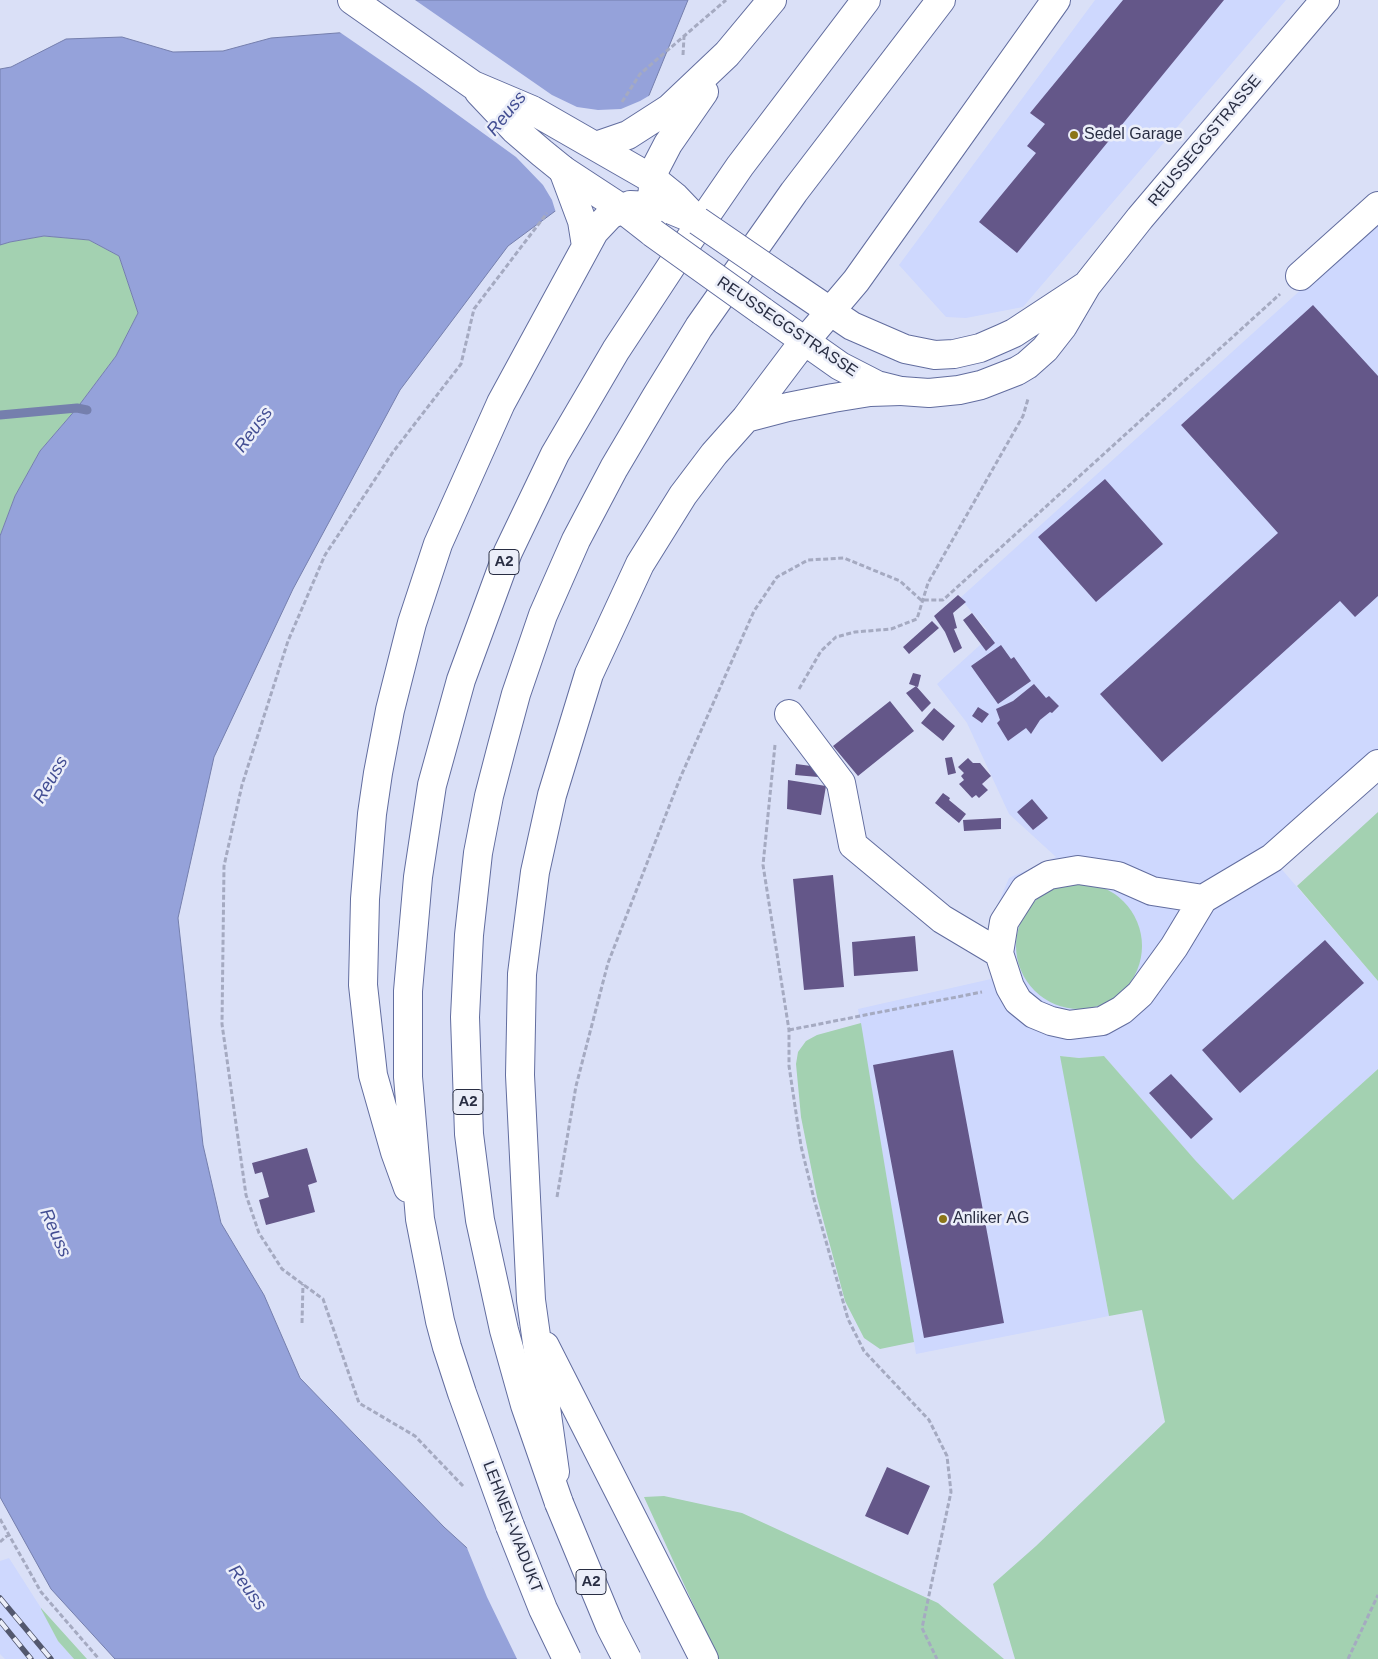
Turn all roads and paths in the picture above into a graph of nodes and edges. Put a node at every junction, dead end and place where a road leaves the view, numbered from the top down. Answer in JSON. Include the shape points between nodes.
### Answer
{"nodes":[{"id":1,"x":352,"y":0,"type":"edge"},
{"id":2,"x":726,"y":0,"type":"edge"},
{"id":3,"x":772,"y":0,"type":"edge"},
{"id":4,"x":866,"y":0,"type":"edge"},
{"id":5,"x":941,"y":0,"type":"edge"},
{"id":6,"x":1056,"y":0,"type":"edge"},
{"id":7,"x":1325,"y":0,"type":"edge"},
{"id":8,"x":727,"y":54,"type":"junction"},
{"id":9,"x":473,"y":85,"type":"junction"},
{"id":10,"x":617,"y":109,"type":"dead end"},
{"id":11,"x":596,"y":146,"type":"junction"},
{"id":12,"x":563,"y":170,"type":"junction"},
{"id":13,"x":652,"y":193,"type":"junction"},
{"id":14,"x":1378,"y":206,"type":"edge"},
{"id":15,"x":621,"y":208,"type":"junction"},
{"id":16,"x":653,"y":233,"type":"junction"},
{"id":17,"x":586,"y":246,"type":"junction"},
{"id":18,"x":1300,"y":276,"type":"joint"},
{"id":19,"x":1087,"y":285,"type":"junction"},
{"id":20,"x":829,"y":312,"type":"junction"},
{"id":21,"x":805,"y":342,"type":"junction"},
{"id":22,"x":901,"y":391,"type":"junction"},
{"id":23,"x":1028,"y":398,"type":"dead end"},
{"id":24,"x":746,"y":418,"type":"junction"},
{"id":25,"x":921,"y":600,"type":"junction"},
{"id":26,"x":788,"y":714,"type":"junction"},
{"id":27,"x":1378,"y":764,"type":"edge"},
{"id":28,"x":1202,"y":898,"type":"junction"},
{"id":29,"x":999,"y":953,"type":"junction"},
{"id":30,"x":989,"y":991,"type":"dead end"},
{"id":31,"x":789,"y":1030,"type":"junction"},
{"id":32,"x":556,"y":1204,"type":"dead end"},
{"id":33,"x":420,"y":1219,"type":"junction"},
{"id":34,"x":303,"y":1284,"type":"dead end"},
{"id":35,"x":531,"y":1300,"type":"junction"},
{"id":36,"x":302,"y":1323,"type":"dead end"},
{"id":37,"x":559,"y":1503,"type":"junction"},
{"id":38,"x":0,"y":1518,"type":"edge"},
{"id":39,"x":9,"y":1534,"type":"junction"},
{"id":40,"x":0,"y":1542,"type":"edge"},
{"id":41,"x":1378,"y":1595,"type":"edge"},
{"id":42,"x":99,"y":1659,"type":"edge"},
{"id":43,"x":567,"y":1659,"type":"edge"},
{"id":44,"x":626,"y":1659,"type":"edge"},
{"id":45,"x":704,"y":1659,"type":"edge"},
{"id":46,"x":937,"y":1659,"type":"edge"},
{"id":47,"x":1348,"y":1659,"type":"edge"}],
"edges":[{"from":1,"to":9,"type":"main road"},
{"from":2,"to":10,"type":"path","via":[[640,74]]},
{"from":3,"to":8,"type":"main road"},
{"from":4,"to":33,"type":"main road","number":"A2","via":[[740,166],[616,350],[555,454],[508,552],[464,671],[432,785],[418,877],[409,981],[408,1077]]},
{"from":5,"to":37,"type":"main road","number":"A2","via":[[794,192],[698,327],[614,468],[576,540],[543,615],[516,694],[489,796],[478,853],[469,934],[465,1018],[469,1134],[480,1220],[504,1330],[525,1406]]},
{"from":6,"to":20,"type":"main road","via":[[856,281]]},
{"from":7,"to":19,"type":"main road","name":"REUSSEGGSTRASSE"},
{"from":8,"to":11,"type":"main road","via":[[670,108],[628,135]]},
{"from":8,"to":13,"type":"main road","via":[[660,157]]},
{"from":9,"to":11,"type":"main road","via":[[532,110]]},
{"from":9,"to":12,"type":"main road","name":"REUSSEGGSTRASSE","via":[[514,129]]},
{"from":11,"to":13,"type":"main road"},
{"from":12,"to":15,"type":"main road","name":"REUSSEGGSTRASSE"},
{"from":12,"to":17,"type":"main road","via":[[580,214]]},
{"from":13,"to":15,"type":"main road"},
{"from":13,"to":16,"type":"main road"},
{"from":13,"to":20,"type":"main road","name":"REUSSEGGSTRASSE","bridge":true,"via":[[669,209],[698,221]]},
{"from":14,"to":18,"type":"main road"},
{"from":15,"to":16,"type":"main road","name":"REUSSEGGSTRASSE"},
{"from":15,"to":17,"type":"main road","via":[[599,226]]},
{"from":16,"to":21,"type":"main road","name":"REUSSEGGSTRASSE","bridge":true},
{"from":17,"to":33,"type":"main road","via":[[501,403],[438,544],[409,633],[378,773],[365,899],[363,985],[373,1075],[395,1152]]},
{"from":18,"to":25,"type":"path","via":[[943,600]]},
{"from":19,"to":20,"type":"main road","name":"REUSSEGGSTRASSE","via":[[1014,333],[980,348],[954,354],[934,355],[905,349],[852,326]]},
{"from":19,"to":22,"type":"main road","name":"REUSSEGGSTRASSE","via":[[1046,349],[1022,368],[981,385],[958,390]]},
{"from":20,"to":21,"type":"main road"},
{"from":21,"to":22,"type":"main road","name":"REUSSEGGSTRASSE","via":[[863,378]]},
{"from":21,"to":24,"type":"main road"},
{"from":22,"to":24,"type":"main road","via":[[833,398]]},
{"from":23,"to":25,"type":"path","via":[[1023,416]]},
{"from":24,"to":35,"type":"main road","via":[[683,495],[640,564],[589,674],[552,795],[535,872],[522,974],[520,1075]]},
{"from":25,"to":26,"type":"path","via":[[917,619],[891,629],[836,636],[821,651]]},
{"from":25,"to":32,"type":"path","via":[[900,581],[844,558],[808,560],[777,577],[754,611],[680,776],[608,963],[576,1086]]},
{"from":26,"to":29,"type":"main road","via":[[841,783],[853,845],[942,919]]},
{"from":26,"to":31,"type":"path","via":[[774,745],[763,865]]},
{"from":27,"to":28,"type":"main road","via":[[1272,858]]},
{"from":28,"to":29,"type":"main road","via":[[1152,890],[1118,876],[1078,870],[1049,875],[1025,889],[1004,922]]},
{"from":28,"to":29,"type":"main road","via":[[1174,947],[1140,994],[1122,1010],[1102,1021],[1069,1025],[1034,1014],[1018,1001]]},
{"from":30,"to":31,"type":"path"},
{"from":31,"to":46,"type":"path","via":[[789,1066],[801,1146],[848,1319],[864,1350],[929,1420],[947,1456],[952,1492],[922,1628]]},
{"from":33,"to":43,"type":"main road","name":"LEHNEN-VIADUKT","number":"A2","bridge":true,"via":[[440,1321],[462,1393],[515,1540]]},
{"from":34,"to":36,"type":"path"},
{"from":35,"to":37,"type":"main road"},
{"from":35,"to":45,"type":"main road","via":[[547,1350]]},
{"from":37,"to":44,"type":"main road","number":"A2","bridge":true},
{"from":38,"to":39,"type":"path"},
{"from":39,"to":40,"type":"path"},
{"from":39,"to":42,"type":"path","via":[[41,1592]]},
{"from":41,"to":47,"type":"path"}]}
